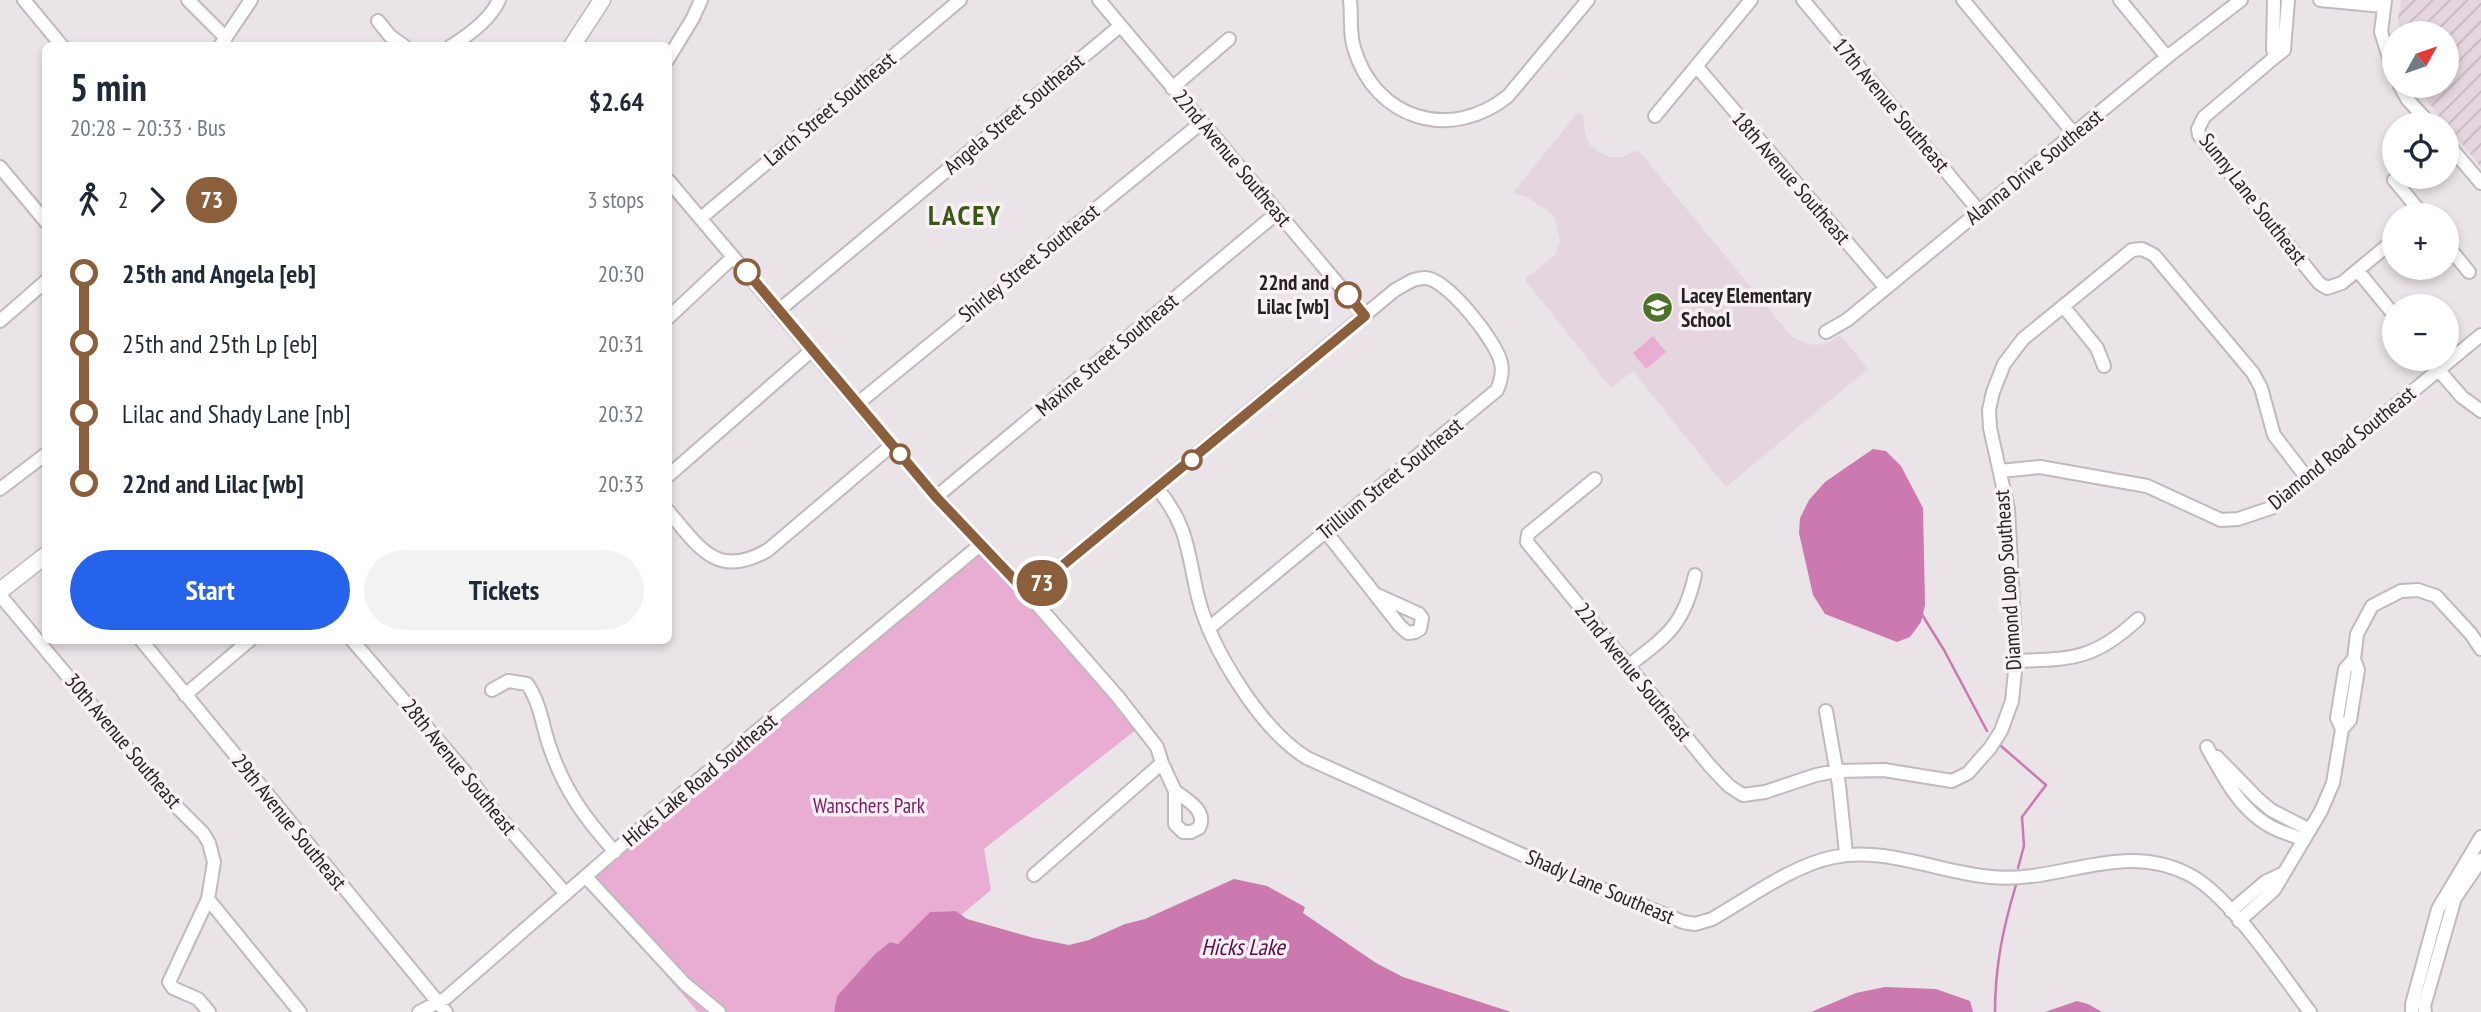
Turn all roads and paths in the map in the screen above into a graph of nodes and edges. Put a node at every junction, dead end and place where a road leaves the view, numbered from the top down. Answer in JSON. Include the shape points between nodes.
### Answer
{"nodes":[{"id":1,"x":24,"y":0,"type":"edge"},
{"id":2,"x":188,"y":0,"type":"edge"},
{"id":3,"x":251,"y":0,"type":"edge"},
{"id":4,"x":499,"y":0,"type":"edge"},
{"id":5,"x":602,"y":0,"type":"edge"},
{"id":6,"x":701,"y":0,"type":"edge"},
{"id":7,"x":960,"y":0,"type":"edge"},
{"id":8,"x":1099,"y":0,"type":"edge"},
{"id":9,"x":1350,"y":0,"type":"edge"},
{"id":10,"x":1588,"y":0,"type":"edge"},
{"id":11,"x":1751,"y":0,"type":"edge"},
{"id":12,"x":1803,"y":0,"type":"edge"},
{"id":13,"x":1963,"y":0,"type":"edge"},
{"id":14,"x":2120,"y":0,"type":"edge"},
{"id":15,"x":2241,"y":0,"type":"edge"},
{"id":16,"x":2274,"y":0,"type":"edge"},
{"id":17,"x":2288,"y":0,"type":"edge"},
{"id":18,"x":2320,"y":0,"type":"edge"},
{"id":19,"x":2384,"y":3,"type":"edge"},
{"id":20,"x":379,"y":21,"type":"dead end"},
{"id":21,"x":2382,"y":21,"type":"edge"},
{"id":22,"x":1120,"y":26,"type":"junction"},
{"id":23,"x":1229,"y":39,"type":"dead end"},
{"id":24,"x":59,"y":42,"type":"edge"},
{"id":25,"x":223,"y":42,"type":"edge"},
{"id":26,"x":398,"y":42,"type":"edge"},
{"id":27,"x":457,"y":42,"type":"edge"},
{"id":28,"x":575,"y":42,"type":"edge"},
{"id":29,"x":672,"y":52,"type":"edge"},
{"id":30,"x":2167,"y":57,"type":"junction"},
{"id":31,"x":2275,"y":57,"type":"junction"},
{"id":32,"x":1697,"y":67,"type":"junction"},
{"id":33,"x":1172,"y":88,"type":"junction"},
{"id":34,"x":2407,"y":98,"type":"edge"},
{"id":35,"x":2419,"y":112,"type":"edge"},
{"id":36,"x":1655,"y":116,"type":"dead end"},
{"id":37,"x":1201,"y":123,"type":"junction"},
{"id":38,"x":2075,"y":135,"type":"junction"},
{"id":39,"x":2459,"y":157,"type":"edge"},
{"id":40,"x":0,"y":167,"type":"edge"},
{"id":41,"x":2481,"y":183,"type":"edge"},
{"id":42,"x":672,"y":185,"type":"edge"},
{"id":43,"x":2401,"y":189,"type":"edge"},
{"id":44,"x":2413,"y":203,"type":"edge"},
{"id":45,"x":1979,"y":211,"type":"junction"},
{"id":46,"x":1278,"y":212,"type":"junction"},
{"id":47,"x":42,"y":217,"type":"edge"},
{"id":48,"x":701,"y":218,"type":"junction"},
{"id":49,"x":2382,"y":250,"type":"edge"},
{"id":50,"x":733,"y":257,"type":"junction"},
{"id":51,"x":2459,"y":260,"type":"edge"},
{"id":52,"x":2358,"y":271,"type":"junction"},
{"id":53,"x":2469,"y":272,"type":"dead end"},
{"id":54,"x":42,"y":284,"type":"edge"},
{"id":55,"x":1886,"y":288,"type":"junction"},
{"id":56,"x":2382,"y":300,"type":"edge"},
{"id":57,"x":2063,"y":306,"type":"junction"},
{"id":58,"x":778,"y":311,"type":"junction"},
{"id":59,"x":672,"y":314,"type":"edge"},
{"id":60,"x":1365,"y":316,"type":"junction"},
{"id":61,"x":0,"y":321,"type":"edge"},
{"id":62,"x":1826,"y":332,"type":"dead end"},
{"id":63,"x":2481,"y":335,"type":"edge"},
{"id":64,"x":812,"y":350,"type":"junction"},
{"id":65,"x":2459,"y":353,"type":"edge"},
{"id":66,"x":2104,"y":366,"type":"dead end"},
{"id":67,"x":2437,"y":371,"type":"edge"},
{"id":68,"x":2439,"y":371,"type":"edge"},
{"id":69,"x":857,"y":404,"type":"junction"},
{"id":70,"x":2481,"y":411,"type":"edge"},
{"id":71,"x":892,"y":445,"type":"junction"},
{"id":72,"x":42,"y":457,"type":"edge"},
{"id":73,"x":2000,"y":471,"type":"junction"},
{"id":74,"x":672,"y":472,"type":"edge"},
{"id":75,"x":2307,"y":478,"type":"junction"},
{"id":76,"x":1595,"y":479,"type":"dead end"},
{"id":77,"x":1157,"y":488,"type":"junction"},
{"id":78,"x":0,"y":489,"type":"edge"},
{"id":79,"x":936,"y":497,"type":"junction"},
{"id":80,"x":672,"y":516,"type":"edge"},
{"id":81,"x":1325,"y":532,"type":"junction"},
{"id":82,"x":980,"y":545,"type":"junction"},
{"id":83,"x":42,"y":558,"type":"edge"},
{"id":84,"x":1695,"y":575,"type":"dead end"},
{"id":85,"x":0,"y":593,"type":"edge"},
{"id":86,"x":1028,"y":594,"type":"junction"},
{"id":87,"x":1375,"y":594,"type":"dead end"},
{"id":88,"x":2138,"y":619,"type":"dead end"},
{"id":89,"x":1209,"y":628,"type":"junction"},
{"id":90,"x":42,"y":644,"type":"edge"},
{"id":91,"x":42,"y":644,"type":"edge"},
{"id":92,"x":144,"y":644,"type":"edge"},
{"id":93,"x":245,"y":644,"type":"edge"},
{"id":94,"x":355,"y":644,"type":"edge"},
{"id":95,"x":2481,"y":649,"type":"edge"},
{"id":96,"x":2016,"y":662,"type":"junction"},
{"id":97,"x":1628,"y":666,"type":"junction"},
{"id":98,"x":492,"y":690,"type":"dead end"},
{"id":99,"x":185,"y":695,"type":"junction"},
{"id":100,"x":1826,"y":711,"type":"dead end"},
{"id":101,"x":1161,"y":763,"type":"junction"},
{"id":102,"x":1837,"y":771,"type":"junction"},
{"id":103,"x":1175,"y":791,"type":"dead end"},
{"id":104,"x":1743,"y":794,"type":"joint"},
{"id":105,"x":2307,"y":835,"type":"junction"},
{"id":106,"x":2481,"y":837,"type":"edge"},
{"id":107,"x":615,"y":852,"type":"junction"},
{"id":108,"x":1846,"y":854,"type":"junction"},
{"id":109,"x":2481,"y":860,"type":"edge"},
{"id":110,"x":1034,"y":875,"type":"dead end"},
{"id":111,"x":587,"y":878,"type":"junction"},
{"id":112,"x":565,"y":894,"type":"junction"},
{"id":113,"x":208,"y":899,"type":"junction"},
{"id":114,"x":2235,"y":916,"type":"junction"},
{"id":115,"x":441,"y":1008,"type":"edge"},
{"id":116,"x":209,"y":1012,"type":"edge"},
{"id":117,"x":300,"y":1012,"type":"edge"},
{"id":118,"x":419,"y":1012,"type":"edge"},
{"id":119,"x":719,"y":1012,"type":"edge"},
{"id":120,"x":2310,"y":1012,"type":"edge"},
{"id":121,"x":2412,"y":1012,"type":"edge"},
{"id":122,"x":2425,"y":1012,"type":"edge"}],
"edges":[{"from":1,"to":24,"type":"street"},
{"from":2,"to":25,"type":"street"},
{"from":3,"to":25,"type":"street"},
{"from":4,"to":27,"type":"street","via":[[495,10]]},
{"from":5,"to":28,"type":"main road"},
{"from":6,"to":29,"type":"street"},
{"from":7,"to":48,"type":"street","name":"Larch Street Southeast"},
{"from":8,"to":22,"type":"street","name":"22nd Avenue Southeast"},
{"from":9,"to":10,"type":"street","via":[[1354,49],[1367,79],[1410,114],[1442,121],[1478,116],[1494,108],[1519,86]]},
{"from":11,"to":32,"type":"street"},
{"from":12,"to":45,"type":"street","name":"17th Avenue Southeast"},
{"from":13,"to":38,"type":"street"},
{"from":14,"to":30,"type":"street"},
{"from":15,"to":30,"type":"street","name":"Alanna Drive Southeast"},
{"from":16,"to":31,"type":"street"},
{"from":17,"to":31,"type":"street","via":[[2284,50]]},
{"from":18,"to":19,"type":"street"},
{"from":19,"to":21,"type":"street"},
{"from":20,"to":26,"type":"street"},
{"from":22,"to":33,"type":"street","name":"22nd Avenue Southeast"},
{"from":22,"to":58,"type":"street","name":"Angela Street Southeast"},
{"from":23,"to":33,"type":"street"},
{"from":30,"to":38,"type":"street","name":"Alanna Drive Southeast"},
{"from":31,"to":52,"type":"street","name":"Sunny Lane Southeast","via":[[2204,117],[2199,135],[2319,284],[2334,288]]},
{"from":32,"to":36,"type":"street"},
{"from":32,"to":55,"type":"street","name":"18th Avenue Southeast"},
{"from":33,"to":37,"type":"street","name":"22nd Avenue Southeast"},
{"from":34,"to":35,"type":"street"},
{"from":37,"to":46,"type":"street","name":"22nd Avenue Southeast"},
{"from":37,"to":69,"type":"street","name":"Shirley Street Southeast"},
{"from":38,"to":45,"type":"street","name":"Alanna Drive Southeast"},
{"from":39,"to":41,"type":"street"},
{"from":40,"to":47,"type":"street"},
{"from":42,"to":48,"type":"street"},
{"from":43,"to":44,"type":"street"},
{"from":45,"to":55,"type":"street","name":"Alanna Drive Southeast"},
{"from":46,"to":60,"type":"street","name":"22nd Avenue Southeast"},
{"from":46,"to":79,"type":"street","name":"Maxine Street Southeast"},
{"from":48,"to":50,"type":"street"},
{"from":49,"to":52,"type":"street"},
{"from":50,"to":58,"type":"street"},
{"from":50,"to":59,"type":"street"},
{"from":51,"to":53,"type":"street"},
{"from":52,"to":56,"type":"street"},
{"from":54,"to":61,"type":"street"},
{"from":55,"to":62,"type":"street","name":"Alanna Drive Southeast"},
{"from":57,"to":66,"type":"street","via":[[2097,348]]},
{"from":57,"to":73,"type":"street","name":"Diamond Loop Southeast","via":[[2012,351],[1998,378],[1989,410]]},
{"from":57,"to":75,"type":"street","name":"Diamond Loop Southeast","via":[[2132,250],[2154,255],[2253,373],[2274,435]]},
{"from":58,"to":64,"type":"street"},
{"from":60,"to":77,"type":"street"},
{"from":60,"to":81,"type":"street","name":"Trillium Street Southeast","via":[[1395,290],[1414,279],[1427,278],[1448,290],[1464,308],[1498,353],[1502,371],[1497,390]]},
{"from":63,"to":65,"type":"street","name":"Diamond Road Southeast"},
{"from":64,"to":69,"type":"street"},
{"from":64,"to":74,"type":"street"},
{"from":67,"to":75,"type":"street","name":"Diamond Road Southeast"},
{"from":68,"to":70,"type":"street"},
{"from":69,"to":71,"type":"street"},
{"from":71,"to":79,"type":"street"},
{"from":71,"to":80,"type":"street","via":[[752,559],[715,560]]},
{"from":72,"to":78,"type":"street"},
{"from":73,"to":75,"type":"street","name":"Diamond Road Southeast","via":[[2040,467],[2147,486],[2221,520],[2238,520],[2271,508]]},
{"from":73,"to":96,"type":"street","name":"Diamond Loop Southeast","via":[[2008,509]]},
{"from":76,"to":97,"type":"street","name":"22nd Avenue Southeast","via":[[1528,534],[1527,542]]},
{"from":77,"to":86,"type":"street"},
{"from":77,"to":89,"type":"street","name":"Shady Lane Southeast","via":[[1174,508],[1187,540]]},
{"from":79,"to":82,"type":"street"},
{"from":81,"to":87,"type":"street"},
{"from":81,"to":89,"type":"street","name":"Trillium Street Southeast"},
{"from":82,"to":86,"type":"street"},
{"from":82,"to":107,"type":"street","name":"Hicks Lake Road Southeast"},
{"from":83,"to":85,"type":"main road"},
{"from":84,"to":97,"type":"street","via":[[1683,614],[1665,637]]},
{"from":85,"to":90,"type":"street","name":"30th Avenue Southeast"},
{"from":86,"to":101,"type":"street","via":[[1142,727],[1157,747]]},
{"from":88,"to":96,"type":"street","via":[[2083,656]]},
{"from":89,"to":108,"type":"street","name":"Shady Lane Southeast","via":[[1244,690],[1278,734],[1303,755],[1565,874],[1683,922],[1712,919],[1812,864]]},
{"from":91,"to":113,"type":"street","name":"30th Avenue Southeast","via":[[203,833],[214,862]]},
{"from":92,"to":99,"type":"street","name":"29th Avenue Southeast"},
{"from":93,"to":99,"type":"street"},
{"from":94,"to":112,"type":"street","name":"28th Avenue Southeast"},
{"from":95,"to":105,"type":"street","via":[[2436,596],[2401,591],[2372,606],[2357,634],[2354,659],[2345,669],[2333,783]]},
{"from":96,"to":102,"type":"street","name":"Diamond Loop Southeast","via":[[2012,701],[2001,731],[1963,777],[1952,781],[1884,770]]},
{"from":97,"to":104,"type":"street","name":"22nd Avenue Southeast","via":[[1719,776]]},
{"from":98,"to":107,"type":"street","via":[[508,681],[527,684],[574,802]]},
{"from":99,"to":115,"type":"street","name":"29th Avenue Southeast"},
{"from":100,"to":102,"type":"street"},
{"from":101,"to":103,"type":"street"},
{"from":101,"to":110,"type":"street"},
{"from":102,"to":104,"type":"street","name":"Diamond Loop Southeast"},
{"from":102,"to":108,"type":"street"},
{"from":105,"to":105,"type":"street","via":[[2258,799],[2207,747],[2251,812],[2268,826]]},
{"from":105,"to":114,"type":"street","via":[[2285,873],[2265,882]]},
{"from":106,"to":121,"type":"street","via":[[2438,909]]},
{"from":107,"to":111,"type":"street","name":"Hicks Lake Road Southeast"},
{"from":108,"to":114,"type":"street","name":"Shady Lane Southeast","via":[[1885,856],[1993,878],[2143,860],[2191,875]]},
{"from":109,"to":122,"type":"street","via":[[2455,898]]},
{"from":111,"to":112,"type":"street","name":"Hicks Lake Road Southeast"},
{"from":111,"to":119,"type":"street","via":[[685,984]]},
{"from":112,"to":115,"type":"street","name":"Hicks Lake Road Southeast"},
{"from":113,"to":116,"type":"street","name":"30th Avenue Southeast","via":[[169,982],[198,999]]},
{"from":113,"to":117,"type":"street"},
{"from":114,"to":120,"type":"street","name":"Shady Lane Southeast"},
{"from":115,"to":118,"type":"street","name":"Hicks Lake Road Southeast"}]}
